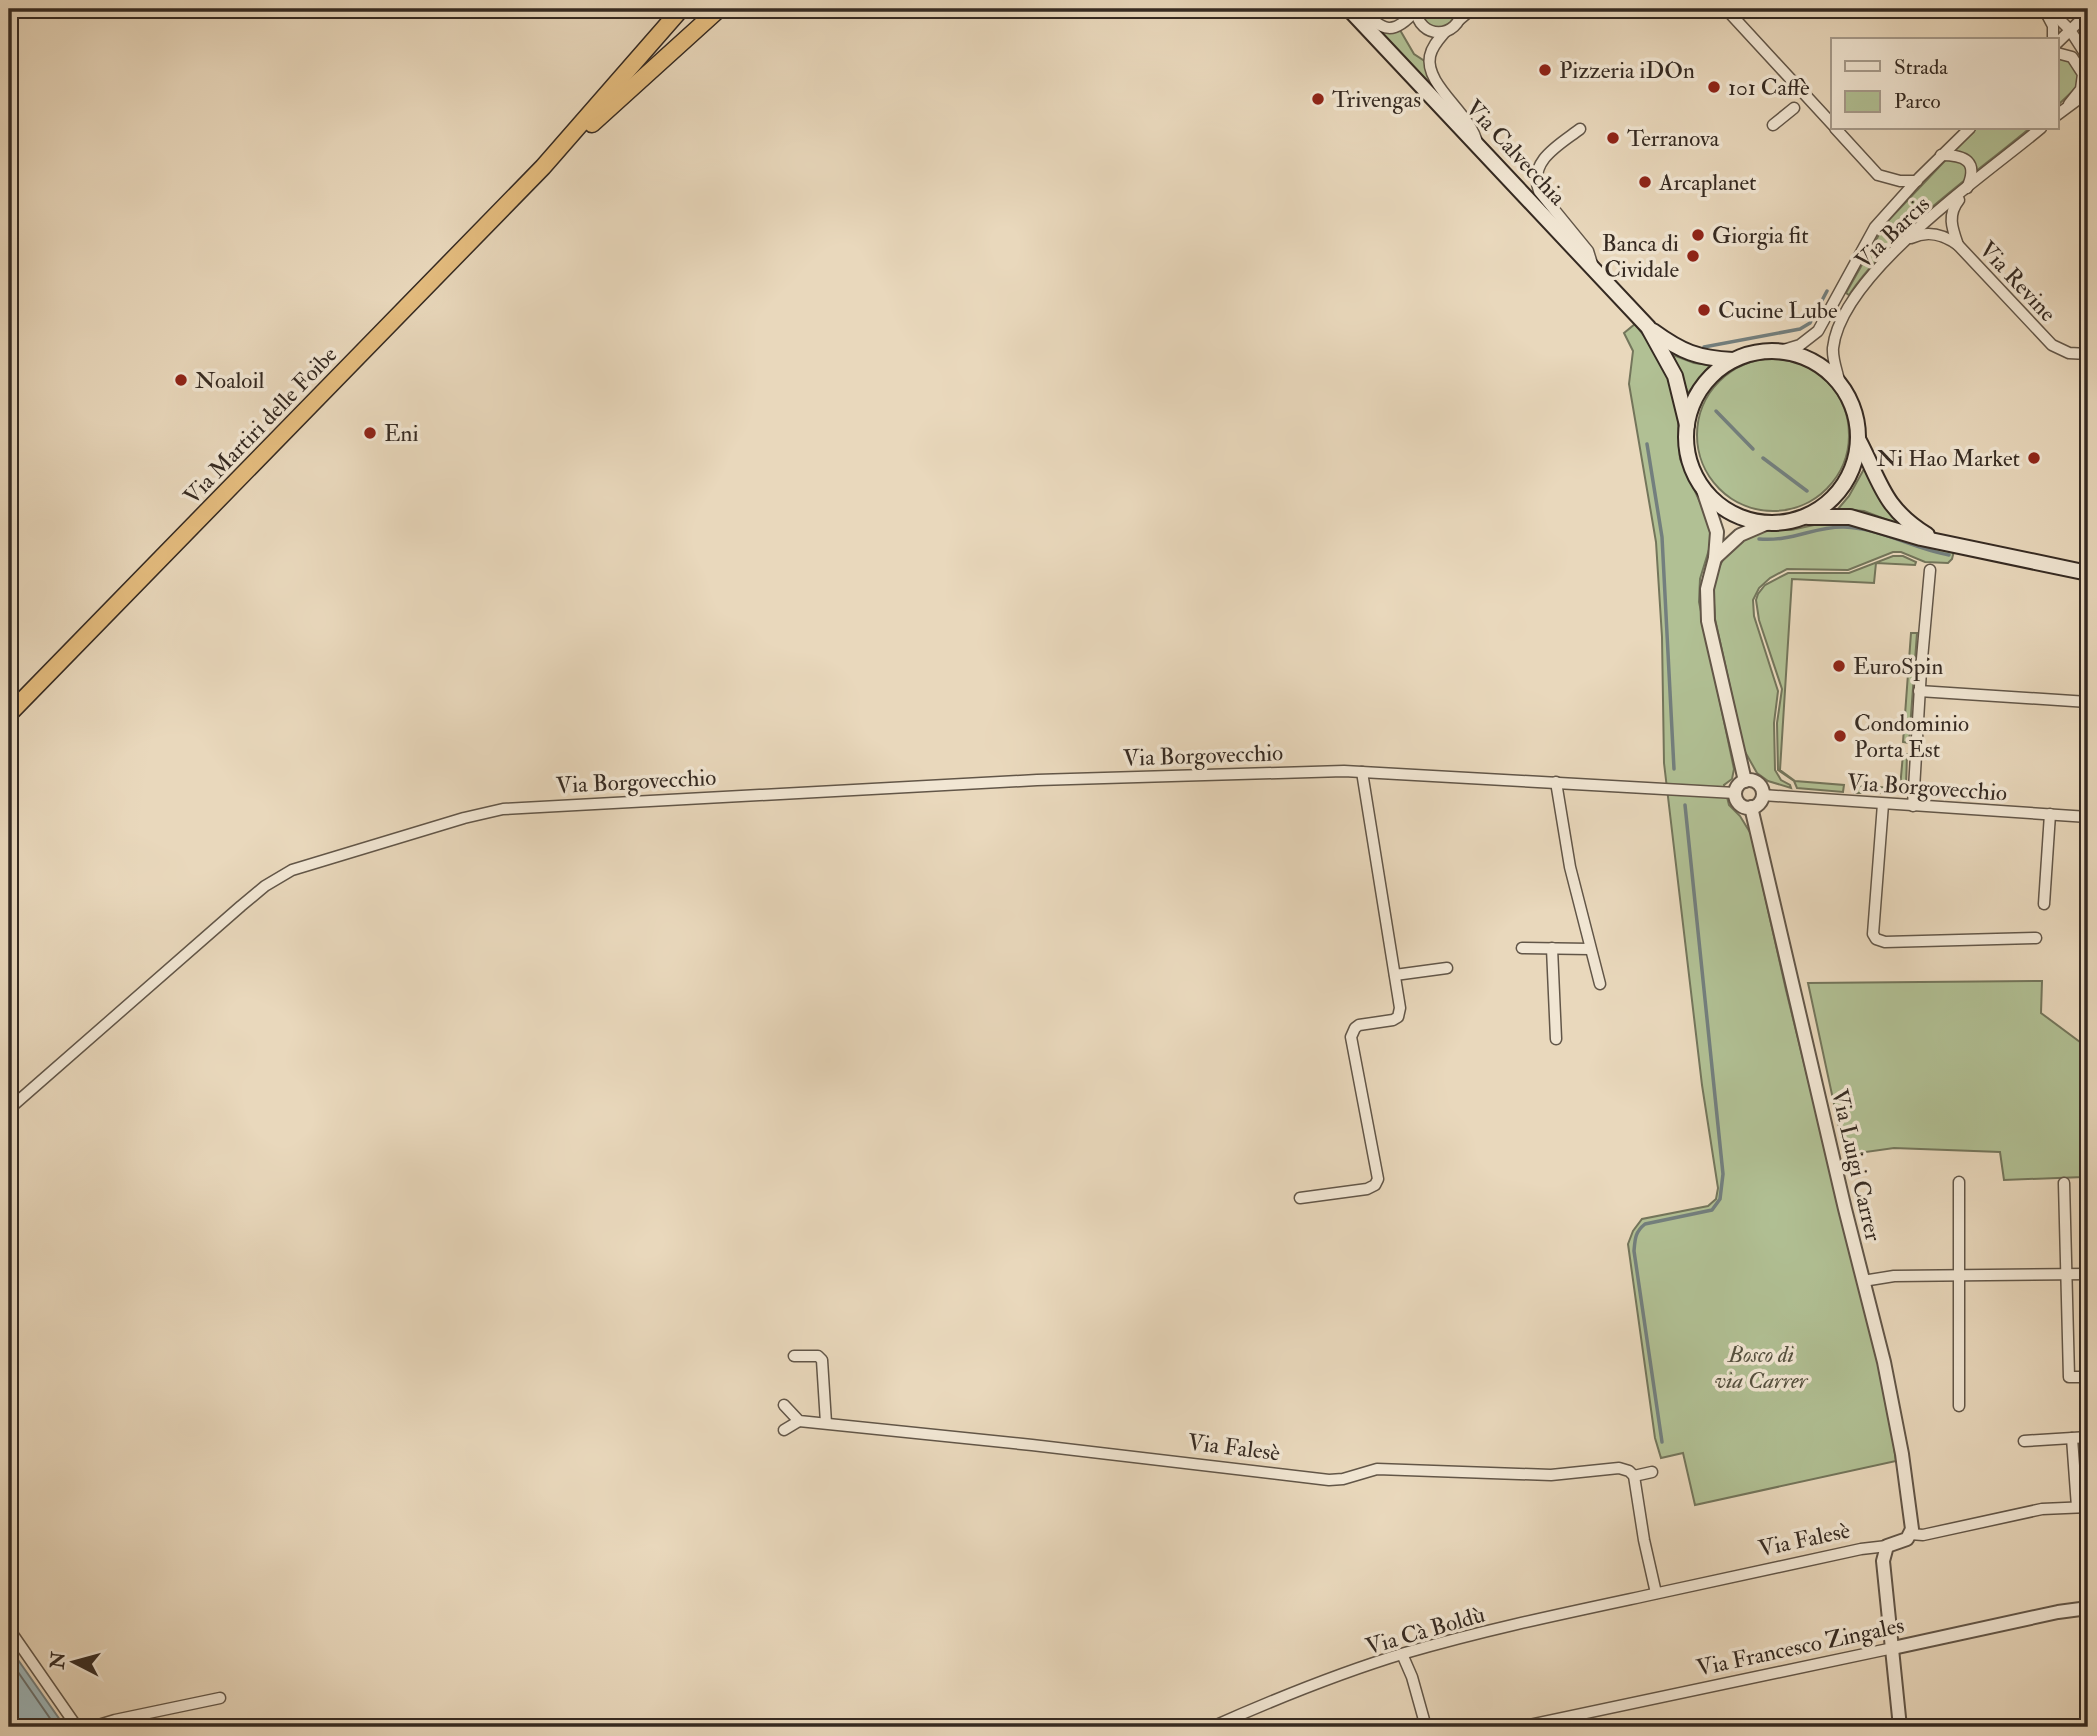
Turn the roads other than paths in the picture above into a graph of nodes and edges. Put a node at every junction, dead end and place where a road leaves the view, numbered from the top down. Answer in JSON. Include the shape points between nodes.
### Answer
{"nodes":[{"id":1,"x":681,"y":9,"type":"edge"},
{"id":2,"x":719,"y":9,"type":"edge"},
{"id":3,"x":1349,"y":9,"type":"edge"},
{"id":4,"x":1361,"y":9,"type":"edge"},
{"id":5,"x":1416,"y":9,"type":"edge"},
{"id":6,"x":1462,"y":9,"type":"edge"},
{"id":7,"x":1472,"y":9,"type":"edge"},
{"id":8,"x":1726,"y":9,"type":"edge"},
{"id":9,"x":2044,"y":9,"type":"edge"},
{"id":10,"x":2049,"y":9,"type":"edge"},
{"id":11,"x":2086,"y":15,"type":"edge"},
{"id":12,"x":1459,"y":20,"type":"junction"},
{"id":13,"x":2070,"y":30,"type":"junction"},
{"id":14,"x":1445,"y":32,"type":"junction"},
{"id":15,"x":2054,"y":38,"type":"edge"},
{"id":16,"x":2058,"y":40,"type":"edge"},
{"id":17,"x":2058,"y":53,"type":"edge"},
{"id":18,"x":2087,"y":56,"type":"edge"},
{"id":19,"x":2088,"y":92,"type":"edge"},
{"id":20,"x":2069,"y":104,"type":"junction"},
{"id":21,"x":1794,"y":108,"type":"dead end"},
{"id":22,"x":2058,"y":113,"type":"edge"},
{"id":23,"x":1831,"y":124,"type":"edge"},
{"id":24,"x":1773,"y":125,"type":"dead end"},
{"id":25,"x":1580,"y":129,"type":"dead end"},
{"id":26,"x":1837,"y":130,"type":"edge"},
{"id":27,"x":1968,"y":130,"type":"edge"},
{"id":28,"x":2039,"y":130,"type":"edge"},
{"id":29,"x":1477,"y":143,"type":"junction"},
{"id":30,"x":1941,"y":155,"type":"junction"},
{"id":31,"x":543,"y":167,"type":"junction"},
{"id":32,"x":1917,"y":181,"type":"junction"},
{"id":33,"x":1966,"y":190,"type":"junction"},
{"id":34,"x":1958,"y":245,"type":"junction"},
{"id":35,"x":1893,"y":251,"type":"junction"},
{"id":36,"x":1593,"y":267,"type":"junction"},
{"id":37,"x":1648,"y":327,"type":"junction"},
{"id":38,"x":1780,"y":351,"type":"junction"},
{"id":39,"x":2088,"y":354,"type":"edge"},
{"id":40,"x":1735,"y":360,"type":"junction"},
{"id":41,"x":1840,"y":385,"type":"junction"},
{"id":42,"x":1687,"y":425,"type":"junction"},
{"id":43,"x":1858,"y":439,"type":"junction"},
{"id":44,"x":1702,"y":487,"type":"junction"},
{"id":45,"x":1803,"y":517,"type":"junction"},
{"id":46,"x":1768,"y":523,"type":"junction"},
{"id":47,"x":1934,"y":540,"type":"junction"},
{"id":48,"x":1715,"y":558,"type":"junction"},
{"id":49,"x":1930,"y":570,"type":"dead end"},
{"id":50,"x":2088,"y":573,"type":"edge"},
{"id":51,"x":1919,"y":691,"type":"junction"},
{"id":52,"x":2088,"y":702,"type":"edge"},
{"id":53,"x":9,"y":714,"type":"edge"},
{"id":54,"x":1362,"y":772,"type":"junction"},
{"id":55,"x":1745,"y":781,"type":"junction"},
{"id":56,"x":1556,"y":782,"type":"junction"},
{"id":57,"x":1735,"y":793,"type":"junction"},
{"id":58,"x":1762,"y":795,"type":"junction"},
{"id":59,"x":1883,"y":804,"type":"junction"},
{"id":60,"x":1913,"y":806,"type":"junction"},
{"id":61,"x":1751,"y":807,"type":"junction"},
{"id":62,"x":2050,"y":814,"type":"junction"},
{"id":63,"x":2088,"y":817,"type":"edge"},
{"id":64,"x":2044,"y":904,"type":"dead end"},
{"id":65,"x":2036,"y":938,"type":"dead end"},
{"id":66,"x":1522,"y":948,"type":"dead end"},
{"id":67,"x":1552,"y":948,"type":"junction"},
{"id":68,"x":1590,"y":948,"type":"junction"},
{"id":69,"x":1447,"y":968,"type":"dead end"},
{"id":70,"x":1395,"y":975,"type":"junction"},
{"id":71,"x":1600,"y":984,"type":"dead end"},
{"id":72,"x":1556,"y":1039,"type":"dead end"},
{"id":73,"x":9,"y":1109,"type":"edge"},
{"id":74,"x":1959,"y":1182,"type":"dead end"},
{"id":75,"x":2064,"y":1183,"type":"dead end"},
{"id":76,"x":1300,"y":1198,"type":"dead end"},
{"id":77,"x":2088,"y":1274,"type":"edge"},
{"id":78,"x":2066,"y":1275,"type":"junction"},
{"id":79,"x":1958,"y":1276,"type":"junction"},
{"id":80,"x":1863,"y":1280,"type":"junction"},
{"id":81,"x":794,"y":1356,"type":"dead end"},
{"id":82,"x":2088,"y":1377,"type":"edge"},
{"id":83,"x":784,"y":1405,"type":"dead end"},
{"id":84,"x":1959,"y":1406,"type":"dead end"},
{"id":85,"x":799,"y":1421,"type":"junction"},
{"id":86,"x":826,"y":1423,"type":"junction"},
{"id":87,"x":784,"y":1430,"type":"dead end"},
{"id":88,"x":2088,"y":1437,"type":"edge"},
{"id":89,"x":2072,"y":1438,"type":"junction"},
{"id":90,"x":2024,"y":1441,"type":"dead end"},
{"id":91,"x":1651,"y":1472,"type":"dead end"},
{"id":92,"x":1634,"y":1476,"type":"junction"},
{"id":93,"x":2077,"y":1507,"type":"junction"},
{"id":94,"x":2088,"y":1507,"type":"edge"},
{"id":95,"x":1910,"y":1534,"type":"junction"},
{"id":96,"x":1887,"y":1546,"type":"junction"},
{"id":97,"x":1656,"y":1593,"type":"junction"},
{"id":98,"x":2088,"y":1608,"type":"edge"},
{"id":99,"x":9,"y":1629,"type":"edge"},
{"id":100,"x":1893,"y":1648,"type":"junction"},
{"id":101,"x":1402,"y":1654,"type":"junction"},
{"id":102,"x":220,"y":1698,"type":"dead end"},
{"id":103,"x":77,"y":1727,"type":"edge"},
{"id":104,"x":92,"y":1727,"type":"edge"},
{"id":105,"x":1212,"y":1727,"type":"edge"},
{"id":106,"x":1426,"y":1727,"type":"edge"},
{"id":107,"x":1520,"y":1727,"type":"edge"},
{"id":108,"x":1900,"y":1727,"type":"edge"}],
"edges":[{"from":1,"to":31,"type":"highway","name":"Via Martiri delle Foibe"},
{"from":2,"to":31,"type":"highway","name":"Via Martiri delle Foibe"},
{"from":3,"to":29,"type":"main road","name":"Via Calvecchia"},
{"from":4,"to":5,"type":"street","via":[[1386,29],[1400,25]]},
{"from":5,"to":14,"type":"street","via":[[1424,28]]},
{"from":6,"to":12,"type":"street"},
{"from":7,"to":12,"type":"street"},
{"from":8,"to":23,"type":"street"},
{"from":9,"to":15,"type":"street"},
{"from":10,"to":13,"type":"street"},
{"from":11,"to":13,"type":"street"},
{"from":11,"to":18,"type":"street","via":[[2079,36]]},
{"from":12,"to":14,"type":"street"},
{"from":13,"to":16,"type":"street"},
{"from":13,"to":18,"type":"street"},
{"from":14,"to":29,"type":"street","via":[[1430,54],[1432,74],[1468,121]]},
{"from":17,"to":20,"type":"street","via":[[2072,57],[2083,74],[2081,89]]},
{"from":19,"to":20,"type":"street"},
{"from":20,"to":22,"type":"street"},
{"from":21,"to":24,"type":"street"},
{"from":25,"to":36,"type":"street","via":[[1543,159],[1536,183],[1588,251]]},
{"from":26,"to":32,"type":"street","via":[[1878,175]]},
{"from":27,"to":30,"type":"street"},
{"from":28,"to":33,"type":"street","name":"Via Barcis"},
{"from":29,"to":36,"type":"main road","name":"Via Calvecchia"},
{"from":30,"to":32,"type":"street"},
{"from":30,"to":33,"type":"street","via":[[1958,155],[1969,163],[1972,171]]},
{"from":31,"to":53,"type":"highway","name":"Via Martiri delle Foibe"},
{"from":32,"to":38,"type":"street","via":[[1875,227],[1818,331],[1800,345]]},
{"from":33,"to":34,"type":"street","name":"Via Revine","via":[[1952,210]]},
{"from":33,"to":35,"type":"street","name":"Via Barcis"},
{"from":34,"to":35,"type":"street","name":"Via Revine","via":[[1940,235],[1923,234]]},
{"from":34,"to":39,"type":"street","name":"Via Revine","via":[[2052,345],[2068,353]]},
{"from":35,"to":41,"type":"street","name":"Via Barcis","via":[[1860,291],[1836,333],[1833,354]]},
{"from":36,"to":37,"type":"main road","name":"Via Calvecchia"},
{"from":37,"to":40,"type":"main road","name":"Via Calvecchia","via":[[1697,357]]},
{"from":37,"to":42,"type":"main road","name":"Via Calvecchia","via":[[1675,376]]},
{"from":38,"to":40,"type":"main road"},
{"from":38,"to":41,"type":"main road","via":[[1814,362]]},
{"from":40,"to":42,"type":"main road","via":[[1701,388]]},
{"from":41,"to":43,"type":"main road","via":[[1854,413]]},
{"from":42,"to":44,"type":"main road","via":[[1688,456]]},
{"from":43,"to":45,"type":"main road","via":[[1844,484],[1824,505]]},
{"from":43,"to":47,"type":"main road","via":[[1887,499]]},
{"from":44,"to":46,"type":"main road","via":[[1734,514]]},
{"from":44,"to":48,"type":"street","via":[[1717,532]]},
{"from":45,"to":46,"type":"main road"},
{"from":45,"to":47,"type":"main road","via":[[1850,517]]},
{"from":46,"to":48,"type":"street","via":[[1740,535]]},
{"from":47,"to":50,"type":"main road"},
{"from":48,"to":55,"type":"street","via":[[1708,578],[1707,612]]},
{"from":49,"to":51,"type":"street"},
{"from":51,"to":52,"type":"street"},
{"from":51,"to":60,"type":"street"},
{"from":54,"to":56,"type":"street","name":"Via Borgovecchio"},
{"from":54,"to":70,"type":"street"},
{"from":54,"to":73,"type":"street","name":"Via Borgovecchio","via":[[1173,775],[811,791],[525,806],[464,818],[281,875]]},
{"from":55,"to":57,"type":"street"},
{"from":55,"to":58,"type":"street","via":[[1759,784]]},
{"from":56,"to":57,"type":"street","name":"Via Borgovecchio"},
{"from":56,"to":68,"type":"street"},
{"from":57,"to":61,"type":"street","via":[[1741,805]]},
{"from":58,"to":59,"type":"street","name":"Via Borgovecchio"},
{"from":58,"to":61,"type":"street"},
{"from":59,"to":60,"type":"street","name":"Via Borgovecchio"},
{"from":59,"to":65,"type":"street","via":[[1876,939]]},
{"from":60,"to":62,"type":"street","name":"Via Borgovecchio"},
{"from":61,"to":80,"type":"street","name":"Via Luigi Carrer"},
{"from":62,"to":63,"type":"street","name":"Via Borgovecchio"},
{"from":62,"to":64,"type":"street"},
{"from":66,"to":67,"type":"street"},
{"from":67,"to":68,"type":"street"},
{"from":67,"to":72,"type":"street"},
{"from":68,"to":71,"type":"street"},
{"from":69,"to":70,"type":"street"},
{"from":70,"to":76,"type":"street","via":[[1398,1017],[1359,1026],[1351,1037],[1376,1185]]},
{"from":74,"to":79,"type":"street"},
{"from":75,"to":78,"type":"street"},
{"from":77,"to":78,"type":"street"},
{"from":78,"to":79,"type":"street"},
{"from":78,"to":82,"type":"street","via":[[2069,1377]]},
{"from":79,"to":80,"type":"street"},
{"from":79,"to":84,"type":"street"},
{"from":80,"to":95,"type":"street","name":"Via Luigi Carrer","via":[[1898,1427]]},
{"from":81,"to":86,"type":"street","via":[[822,1360]]},
{"from":83,"to":85,"type":"street"},
{"from":85,"to":86,"type":"street","name":"Via Falesè"},
{"from":85,"to":87,"type":"street"},
{"from":86,"to":92,"type":"street","name":"Via Falesè","via":[[1329,1480],[1377,1469],[1551,1475],[1619,1468]]},
{"from":88,"to":89,"type":"street"},
{"from":89,"to":90,"type":"street"},
{"from":89,"to":93,"type":"street"},
{"from":91,"to":92,"type":"street","name":"Via Falesè"},
{"from":92,"to":97,"type":"street"},
{"from":93,"to":94,"type":"street","name":"Via Falesè"},
{"from":93,"to":95,"type":"street","name":"Via Falesè","via":[[2042,1509]]},
{"from":95,"to":96,"type":"street","name":"Via Falesè"},
{"from":96,"to":97,"type":"street","name":"Via Falesè"},
{"from":96,"to":100,"type":"street","via":[[1884,1560]]},
{"from":97,"to":101,"type":"street","name":"Via Cà Boldù"},
{"from":98,"to":100,"type":"street","name":"Via Francesco Zingales"},
{"from":99,"to":103,"type":"street"},
{"from":100,"to":107,"type":"street","name":"Via Francesco Zingales"},
{"from":100,"to":108,"type":"street"},
{"from":101,"to":105,"type":"street","name":"Via Cà Boldù"},
{"from":101,"to":106,"type":"street"},
{"from":102,"to":104,"type":"street"}]}
